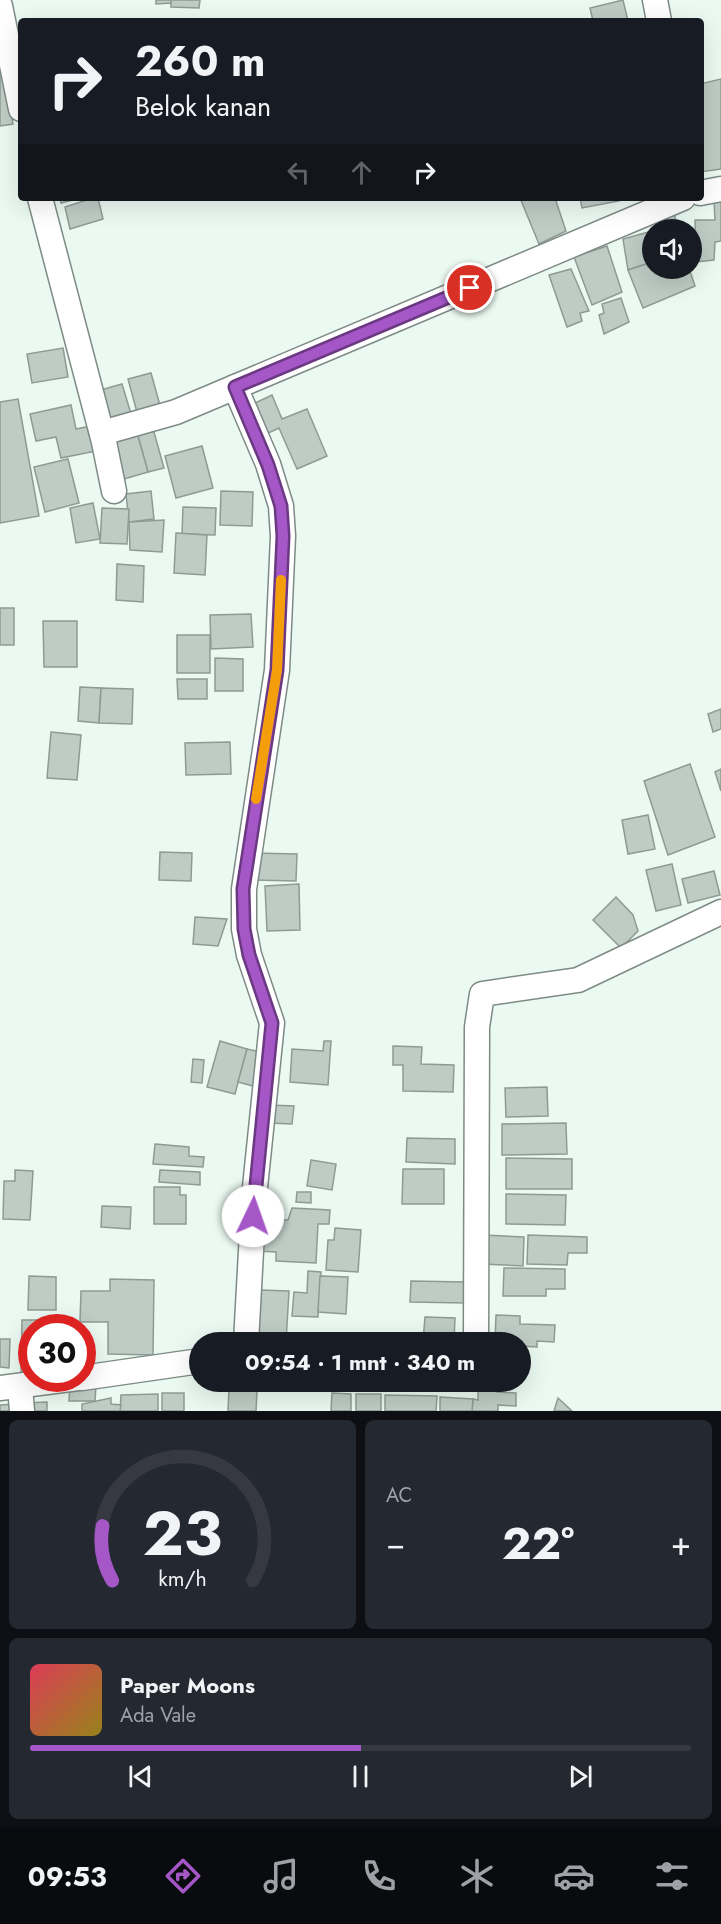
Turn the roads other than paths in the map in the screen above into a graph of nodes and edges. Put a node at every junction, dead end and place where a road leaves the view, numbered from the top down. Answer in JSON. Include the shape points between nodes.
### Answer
{"nodes":[{"id":1,"x":655,"y":0,"type":"edge"},
{"id":2,"x":0,"y":6,"type":"edge"},
{"id":3,"x":658,"y":18,"type":"edge"},
{"id":4,"x":18,"y":94,"type":"edge"},
{"id":5,"x":721,"y":189,"type":"edge"},
{"id":6,"x":704,"y":192,"type":"edge"},
{"id":7,"x":41,"y":201,"type":"edge"},
{"id":8,"x":676,"y":201,"type":"edge"},
{"id":9,"x":235,"y":387,"type":"junction"},
{"id":10,"x":102,"y":433,"type":"junction"},
{"id":11,"x":114,"y":490,"type":"dead end"},
{"id":12,"x":721,"y":912,"type":"edge"},
{"id":13,"x":247,"y":1332,"type":"edge"},
{"id":14,"x":476,"y":1332,"type":"edge"},
{"id":15,"x":189,"y":1363,"type":"edge"},
{"id":16,"x":96,"y":1376,"type":"edge"},
{"id":17,"x":10,"y":1387,"type":"edge"},
{"id":18,"x":22,"y":1411,"type":"edge"}],
"edges":[{"from":1,"to":3,"type":"street"},
{"from":2,"to":4,"type":"street"},
{"from":5,"to":6,"type":"street"},
{"from":7,"to":10,"type":"street"},
{"from":8,"to":9,"type":"street"},
{"from":9,"to":10,"type":"street","via":[[176,412]]},
{"from":9,"to":13,"type":"street","via":[[268,465],[281,506],[283,536],[277,670],[243,889],[249,955],[272,1023],[254,1197]]},
{"from":10,"to":11,"type":"street"},
{"from":12,"to":14,"type":"street","via":[[578,980],[482,994],[477,1027]]},
{"from":15,"to":16,"type":"street"},
{"from":17,"to":18,"type":"street"}]}
